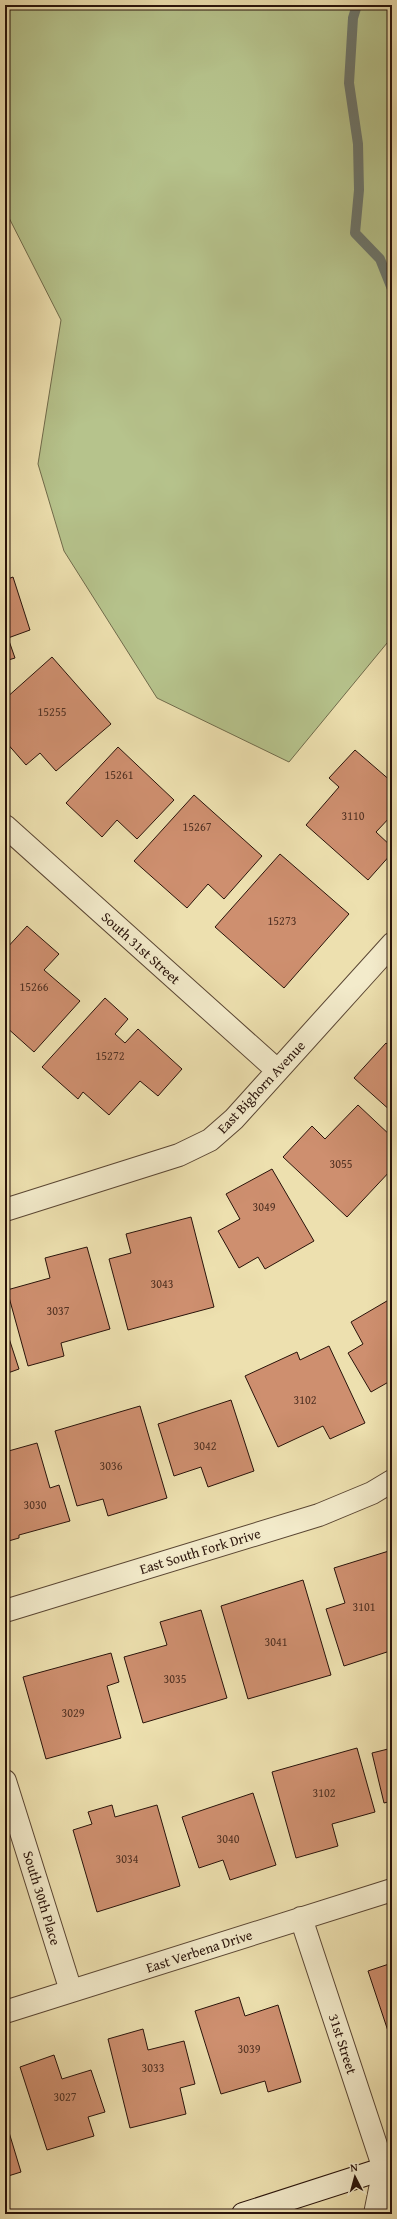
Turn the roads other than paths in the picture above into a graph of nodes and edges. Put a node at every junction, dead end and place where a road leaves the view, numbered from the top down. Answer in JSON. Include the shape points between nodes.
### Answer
{"nodes":[{"id":1,"x":5,"y":826,"type":"edge"},
{"id":2,"x":392,"y":944,"type":"edge"},
{"id":3,"x":277,"y":1070,"type":"junction"},
{"id":4,"x":5,"y":1210,"type":"edge"},
{"id":5,"x":392,"y":1481,"type":"edge"},
{"id":6,"x":5,"y":1611,"type":"edge"},
{"id":7,"x":5,"y":1781,"type":"edge"},
{"id":8,"x":392,"y":1890,"type":"edge"},
{"id":9,"x":301,"y":1918,"type":"junction"},
{"id":10,"x":71,"y":1991,"type":"junction"},
{"id":11,"x":5,"y":2012,"type":"edge"},
{"id":12,"x":389,"y":2173,"type":"edge"},
{"id":13,"x":244,"y":2214,"type":"edge"},
{"id":14,"x":375,"y":2214,"type":"edge"}],
"edges":[{"from":1,"to":3,"type":"street","name":"South 31st Street"},
{"from":2,"to":3,"type":"street","name":"East Bighorn Avenue"},
{"from":3,"to":4,"type":"street","name":"East Bighorn Avenue","via":[[234,1119],[210,1140],[179,1155]]},
{"from":5,"to":6,"type":"street","name":"East South Fork Drive","via":[[372,1493],[318,1515]]},
{"from":7,"to":10,"type":"street","name":"South 30th Place"},
{"from":8,"to":9,"type":"street","name":"East Verbena Drive"},
{"from":9,"to":10,"type":"street","name":"East Verbena Drive"},
{"from":9,"to":12,"type":"street","name":"31st Street"},
{"from":10,"to":11,"type":"street","name":"East Verbena Drive"},
{"from":12,"to":13,"type":"street"},
{"from":12,"to":14,"type":"street"}]}
